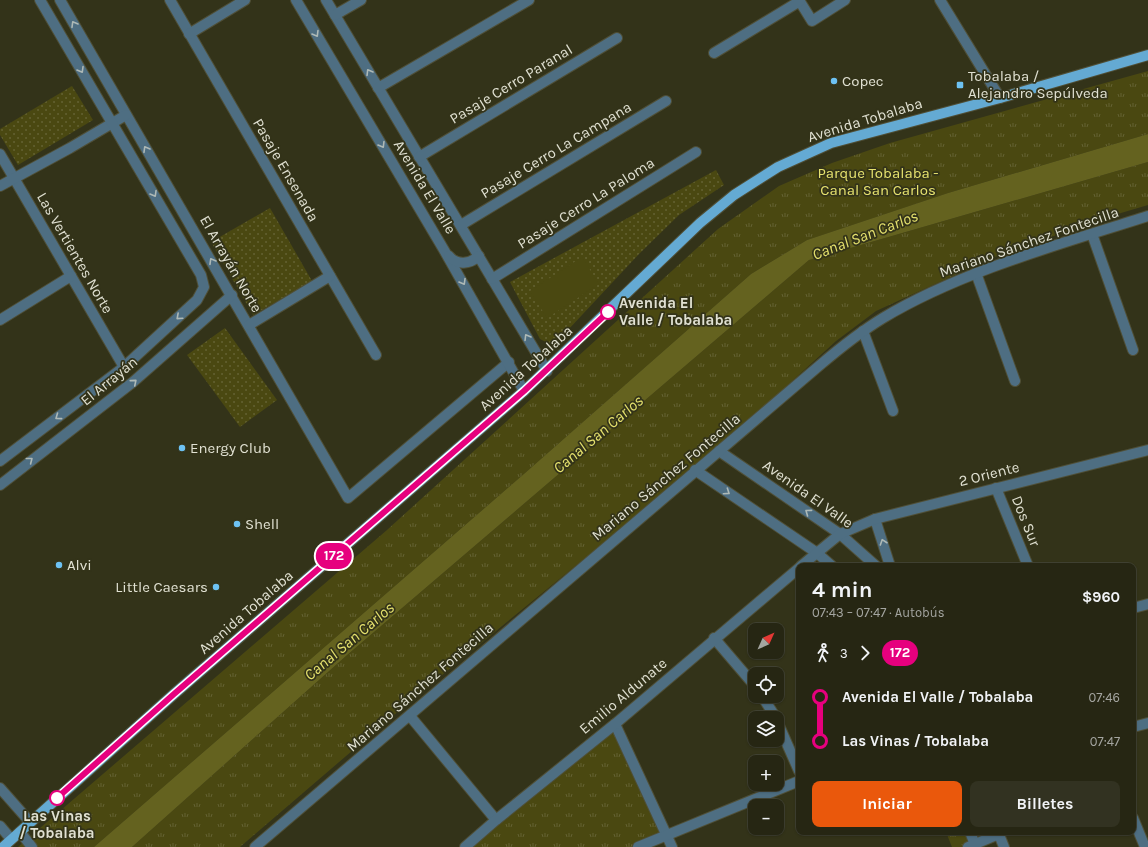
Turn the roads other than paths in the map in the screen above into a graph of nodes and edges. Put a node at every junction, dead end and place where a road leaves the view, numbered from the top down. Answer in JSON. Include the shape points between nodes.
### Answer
{"nodes":[{"id":1,"x":40,"y":0,"type":"edge"},
{"id":2,"x":60,"y":0,"type":"edge"},
{"id":3,"x":170,"y":0,"type":"edge"},
{"id":4,"x":245,"y":0,"type":"edge"},
{"id":5,"x":296,"y":0,"type":"edge"},
{"id":6,"x":326,"y":0,"type":"edge"},
{"id":7,"x":361,"y":0,"type":"edge"},
{"id":8,"x":529,"y":0,"type":"edge"},
{"id":9,"x":845,"y":0,"type":"edge"},
{"id":10,"x":940,"y":0,"type":"edge"},
{"id":11,"x":800,"y":1,"type":"edge"},
{"id":12,"x":335,"y":15,"type":"junction"},
{"id":13,"x":189,"y":34,"type":"junction"},
{"id":14,"x":617,"y":38,"type":"dead end"},
{"id":15,"x":86,"y":46,"type":"junction"},
{"id":16,"x":714,"y":53,"type":"dead end"},
{"id":17,"x":72,"y":54,"type":"junction"},
{"id":18,"x":1148,"y":56,"type":"edge"},
{"id":19,"x":378,"y":88,"type":"junction"},
{"id":20,"x":1000,"y":98,"type":"junction"},
{"id":21,"x":666,"y":101,"type":"dead end"},
{"id":22,"x":126,"y":115,"type":"junction"},
{"id":23,"x":112,"y":123,"type":"junction"},
{"id":24,"x":696,"y":152,"type":"dead end"},
{"id":25,"x":0,"y":154,"type":"edge"},
{"id":26,"x":419,"y":157,"type":"junction"},
{"id":27,"x":14,"y":178,"type":"junction"},
{"id":28,"x":0,"y":186,"type":"edge"},
{"id":29,"x":1148,"y":216,"type":"edge"},
{"id":30,"x":461,"y":225,"type":"junction"},
{"id":31,"x":1092,"y":234,"type":"junction"},
{"id":32,"x":444,"y":250,"type":"junction"},
{"id":33,"x":479,"y":256,"type":"junction"},
{"id":34,"x":976,"y":273,"type":"junction"},
{"id":35,"x":71,"y":276,"type":"junction"},
{"id":36,"x":330,"y":276,"type":"junction"},
{"id":37,"x":492,"y":279,"type":"junction"},
{"id":38,"x":232,"y":295,"type":"junction"},
{"id":39,"x":0,"y":320,"type":"edge"},
{"id":40,"x":249,"y":325,"type":"junction"},
{"id":41,"x":863,"y":331,"type":"junction"},
{"id":42,"x":1133,"y":350,"type":"dead end"},
{"id":43,"x":376,"y":355,"type":"dead end"},
{"id":44,"x":509,"y":362,"type":"junction"},
{"id":45,"x":124,"y":367,"type":"junction"},
{"id":46,"x":547,"y":371,"type":"junction"},
{"id":47,"x":1016,"y":381,"type":"dead end"},
{"id":48,"x":524,"y":391,"type":"junction"},
{"id":49,"x":893,"y":411,"type":"dead end"},
{"id":50,"x":1148,"y":450,"type":"edge"},
{"id":51,"x":719,"y":451,"type":"junction"},
{"id":52,"x":0,"y":461,"type":"edge"},
{"id":53,"x":695,"y":470,"type":"junction"},
{"id":54,"x":0,"y":485,"type":"edge"},
{"id":55,"x":996,"y":488,"type":"junction"},
{"id":56,"x":348,"y":498,"type":"joint"},
{"id":57,"x":875,"y":519,"type":"junction"},
{"id":58,"x":840,"y":534,"type":"junction"},
{"id":59,"x":817,"y":553,"type":"junction"},
{"id":60,"x":805,"y":563,"type":"edge"},
{"id":61,"x":829,"y":563,"type":"edge"},
{"id":62,"x":873,"y":563,"type":"edge"},
{"id":63,"x":889,"y":563,"type":"edge"},
{"id":64,"x":1027,"y":563,"type":"edge"},
{"id":65,"x":796,"y":570,"type":"edge"},
{"id":66,"x":1148,"y":604,"type":"edge"},
{"id":67,"x":1136,"y":607,"type":"edge"},
{"id":68,"x":714,"y":638,"type":"junction"},
{"id":69,"x":748,"y":678,"type":"edge"},
{"id":70,"x":410,"y":716,"type":"junction"},
{"id":71,"x":1148,"y":723,"type":"edge"},
{"id":72,"x":615,"y":724,"type":"junction"},
{"id":73,"x":1136,"y":726,"type":"edge"},
{"id":74,"x":784,"y":737,"type":"edge"},
{"id":75,"x":796,"y":764,"type":"edge"},
{"id":76,"x":796,"y":782,"type":"edge"},
{"id":77,"x":0,"y":788,"type":"edge"},
{"id":78,"x":496,"y":820,"type":"junction"},
{"id":79,"x":30,"y":822,"type":"junction"},
{"id":80,"x":1136,"y":824,"type":"edge"},
{"id":81,"x":0,"y":826,"type":"edge"},
{"id":82,"x":20,"y":832,"type":"junction"},
{"id":83,"x":667,"y":835,"type":"junction"},
{"id":84,"x":971,"y":835,"type":"edge"},
{"id":85,"x":994,"y":835,"type":"edge"},
{"id":86,"x":999,"y":835,"type":"edge"},
{"id":87,"x":11,"y":839,"type":"junction"},
{"id":88,"x":1145,"y":843,"type":"edge"},
{"id":89,"x":973,"y":846,"type":"edge"},
{"id":90,"x":3,"y":847,"type":"edge"},
{"id":91,"x":32,"y":847,"type":"edge"},
{"id":92,"x":255,"y":847,"type":"edge"},
{"id":93,"x":465,"y":847,"type":"edge"},
{"id":94,"x":638,"y":847,"type":"edge"},
{"id":95,"x":672,"y":847,"type":"edge"},
{"id":96,"x":1004,"y":847,"type":"edge"}],
"edges":[{"from":1,"to":17,"type":"street"},
{"from":15,"to":2,"type":"street","name":"El Arrayán Norte","one_way":true},
{"from":3,"to":13,"type":"street","name":"Pasaje Ensenada"},
{"from":4,"to":13,"type":"street"},
{"from":5,"to":32,"type":"street","name":"Avenida El Valle","one_way":true},
{"from":6,"to":12,"type":"street","name":"Avenida El Valle"},
{"from":7,"to":12,"type":"street"},
{"from":8,"to":19,"type":"street"},
{"from":9,"to":11,"type":"street","via":[[812,21]]},
{"from":10,"to":20,"type":"street"},
{"from":11,"to":16,"type":"street"},
{"from":19,"to":12,"type":"street","name":"Avenida El Valle","one_way":true},
{"from":13,"to":36,"type":"street","name":"Pasaje Ensenada"},
{"from":14,"to":26,"type":"street","name":"Pasaje Cerro Paranal"},
{"from":15,"to":17,"type":"street"},
{"from":15,"to":22,"type":"street","name":"El Arrayán Norte"},
{"from":17,"to":23,"type":"street","one_way":true},
{"from":18,"to":20,"type":"main road","name":"Avenida Tobalaba"},
{"from":19,"to":26,"type":"street","name":"Avenida El Valle"},
{"from":20,"to":46,"type":"main road","name":"Avenida Tobalaba","via":[[831,143],[801,155],[755,180],[700,222]]},
{"from":21,"to":30,"type":"street","name":"Pasaje Cerro La Campana"},
{"from":22,"to":23,"type":"street"},
{"from":38,"to":22,"type":"street","name":"El Arrayán Norte","one_way":true},
{"from":23,"to":27,"type":"street"},
{"from":23,"to":45,"type":"street","name":"El Arrayán","one_way":true,"via":[[201,275],[204,287],[198,300]]},
{"from":24,"to":37,"type":"street","name":"Pasaje Cerro La Paloma"},
{"from":25,"to":27,"type":"street","name":"Las Vertientes Norte"},
{"from":26,"to":30,"type":"street","name":"Avenida El Valle"},
{"from":27,"to":28,"type":"street"},
{"from":27,"to":35,"type":"street","name":"Las Vertientes Norte"},
{"from":29,"to":31,"type":"street","name":"Mariano Sánchez Fontecilla"},
{"from":30,"to":33,"type":"street","name":"Avenida El Valle"},
{"from":31,"to":34,"type":"street","name":"Mariano Sánchez Fontecilla"},
{"from":31,"to":42,"type":"street"},
{"from":32,"to":33,"type":"street","via":[[452,259],[463,263]]},
{"from":32,"to":44,"type":"street","name":"Avenida El Valle","one_way":true},
{"from":33,"to":37,"type":"street","name":"Avenida El Valle"},
{"from":34,"to":41,"type":"street","name":"Mariano Sánchez Fontecilla","via":[[920,298]]},
{"from":34,"to":47,"type":"street"},
{"from":35,"to":39,"type":"street"},
{"from":35,"to":45,"type":"street","name":"Las Vertientes Norte"},
{"from":36,"to":40,"type":"street"},
{"from":36,"to":43,"type":"street","name":"Pasaje Ensenada"},
{"from":46,"to":37,"type":"street","name":"Avenida El Valle","one_way":true},
{"from":38,"to":40,"type":"street","name":"El Arrayán Norte"},
{"from":54,"to":38,"type":"street","name":"El Arrayán","one_way":true,"via":[[133,382]]},
{"from":40,"to":56,"type":"street","name":"El Arrayán Norte"},
{"from":41,"to":49,"type":"street"},
{"from":41,"to":51,"type":"street","name":"Mariano Sánchez Fontecilla"},
{"from":44,"to":48,"type":"street","name":"Avenida El Valle"},
{"from":44,"to":56,"type":"street","name":"Avenida Tobalaba"},
{"from":45,"to":52,"type":"street","name":"El Arrayán","one_way":true},
{"from":46,"to":48,"type":"main road","name":"Avenida Tobalaba"},
{"from":48,"to":79,"type":"main road","name":"Avenida Tobalaba"},
{"from":50,"to":55,"type":"street","name":"2 Oriente"},
{"from":51,"to":53,"type":"street","name":"Mariano Sánchez Fontecilla"},
{"from":58,"to":51,"type":"street","name":"Avenida El Valle","one_way":true},
{"from":53,"to":59,"type":"street","one_way":true},
{"from":53,"to":70,"type":"street","name":"Mariano Sánchez Fontecilla"},
{"from":55,"to":57,"type":"street","name":"2 Oriente"},
{"from":55,"to":64,"type":"street","name":"Dos Sur"},
{"from":57,"to":58,"type":"street","name":"2 Oriente"},
{"from":63,"to":57,"type":"street","one_way":true},
{"from":58,"to":59,"type":"street","name":"Emilio Aldunate"},
{"from":58,"to":62,"type":"street","name":"Avenida El Valle"},
{"from":59,"to":60,"type":"street","name":"Emilio Aldunate"},
{"from":59,"to":61,"type":"street"},
{"from":65,"to":68,"type":"street","name":"Emilio Aldunate"},
{"from":66,"to":67,"type":"street"},
{"from":68,"to":69,"type":"street"},
{"from":68,"to":72,"type":"street","name":"Emilio Aldunate"},
{"from":70,"to":78,"type":"street"},
{"from":70,"to":92,"type":"street","name":"Mariano Sánchez Fontecilla"},
{"from":71,"to":73,"type":"street"},
{"from":72,"to":78,"type":"street","name":"Emilio Aldunate"},
{"from":72,"to":83,"type":"street"},
{"from":74,"to":75,"type":"street"},
{"from":76,"to":83,"type":"street"},
{"from":77,"to":79,"type":"street"},
{"from":78,"to":93,"type":"street","name":"Emilio Aldunate"},
{"from":79,"to":82,"type":"main road","name":"Avenida Tobalaba"},
{"from":80,"to":88,"type":"street"},
{"from":81,"to":87,"type":"street"},
{"from":82,"to":87,"type":"main road","name":"Avenida Tobalaba"},
{"from":82,"to":91,"type":"street"},
{"from":83,"to":94,"type":"street"},
{"from":83,"to":95,"type":"street"},
{"from":84,"to":89,"type":"street"},
{"from":85,"to":89,"type":"street"},
{"from":86,"to":96,"type":"street"},
{"from":87,"to":90,"type":"main road","name":"Avenida Tobalaba"}]}
